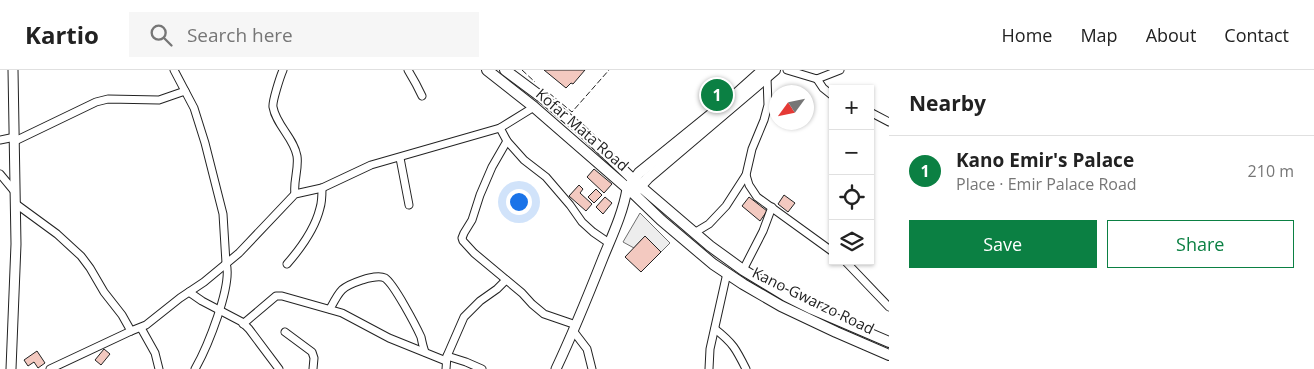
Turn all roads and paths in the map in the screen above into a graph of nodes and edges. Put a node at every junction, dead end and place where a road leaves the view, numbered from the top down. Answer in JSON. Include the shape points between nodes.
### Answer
{"nodes":[{"id":1,"x":13,"y":70,"type":"edge"},
{"id":2,"x":174,"y":70,"type":"edge"},
{"id":3,"x":283,"y":70,"type":"edge"},
{"id":4,"x":408,"y":70,"type":"edge"},
{"id":5,"x":487,"y":70,"type":"edge"},
{"id":6,"x":506,"y":70,"type":"edge"},
{"id":7,"x":775,"y":70,"type":"edge"},
{"id":8,"x":787,"y":70,"type":"edge"},
{"id":9,"x":840,"y":70,"type":"edge"},
{"id":10,"x":764,"y":73,"type":"edge"},
{"id":11,"x":817,"y":79,"type":"junction"},
{"id":12,"x":185,"y":91,"type":"junction"},
{"id":13,"x":829,"y":93,"type":"edge"},
{"id":14,"x":422,"y":96,"type":"dead end"},
{"id":15,"x":534,"y":107,"type":"junction"},
{"id":16,"x":874,"y":114,"type":"edge"},
{"id":17,"x":889,"y":122,"type":"edge"},
{"id":18,"x":500,"y":128,"type":"junction"},
{"id":19,"x":15,"y":139,"type":"junction"},
{"id":20,"x":0,"y":140,"type":"edge"},
{"id":21,"x":507,"y":141,"type":"junction"},
{"id":22,"x":400,"y":158,"type":"junction"},
{"id":23,"x":0,"y":174,"type":"edge"},
{"id":24,"x":746,"y":175,"type":"junction"},
{"id":25,"x":634,"y":187,"type":"junction"},
{"id":26,"x":322,"y":188,"type":"junction"},
{"id":27,"x":16,"y":192,"type":"junction"},
{"id":28,"x":295,"y":194,"type":"junction"},
{"id":29,"x":16,"y":204,"type":"junction"},
{"id":30,"x":409,"y":205,"type":"dead end"},
{"id":31,"x":772,"y":208,"type":"junction"},
{"id":32,"x":694,"y":233,"type":"junction"},
{"id":33,"x":609,"y":243,"type":"junction"},
{"id":34,"x":829,"y":249,"type":"edge"},
{"id":35,"x":226,"y":264,"type":"junction"},
{"id":36,"x":287,"y":264,"type":"dead end"},
{"id":37,"x":848,"y":265,"type":"edge"},
{"id":38,"x":743,"y":270,"type":"junction"},
{"id":39,"x":727,"y":273,"type":"junction"},
{"id":40,"x":506,"y":280,"type":"junction"},
{"id":41,"x":189,"y":292,"type":"junction"},
{"id":42,"x":889,"y":307,"type":"edge"},
{"id":43,"x":330,"y":309,"type":"junction"},
{"id":44,"x":219,"y":310,"type":"junction"},
{"id":45,"x":243,"y":324,"type":"junction"},
{"id":46,"x":140,"y":328,"type":"junction"},
{"id":47,"x":575,"y":328,"type":"junction"},
{"id":48,"x":715,"y":329,"type":"junction"},
{"id":49,"x":131,"y":331,"type":"junction"},
{"id":50,"x":285,"y":332,"type":"dead end"},
{"id":51,"x":889,"y":342,"type":"edge"},
{"id":52,"x":425,"y":352,"type":"junction"},
{"id":53,"x":889,"y":354,"type":"edge"},
{"id":54,"x":447,"y":362,"type":"edge"},
{"id":55,"x":197,"y":368,"type":"edge"},
{"id":56,"x":11,"y":369,"type":"edge"},
{"id":57,"x":50,"y":369,"type":"edge"},
{"id":58,"x":159,"y":369,"type":"edge"},
{"id":59,"x":279,"y":369,"type":"edge"},
{"id":60,"x":313,"y":369,"type":"edge"},
{"id":61,"x":482,"y":369,"type":"edge"},
{"id":62,"x":556,"y":369,"type":"edge"},
{"id":63,"x":592,"y":369,"type":"edge"},
{"id":64,"x":709,"y":369,"type":"edge"},
{"id":65,"x":746,"y":369,"type":"edge"}],
"edges":[{"from":1,"to":19,"type":"street"},
{"from":2,"to":12,"type":"street"},
{"from":3,"to":28,"type":"street","via":[[272,106],[296,149]]},
{"from":4,"to":14,"type":"street"},
{"from":5,"to":15,"type":"main road","name":"Kofar Mata Road"},
{"from":6,"to":25,"type":"main road","name":"Kofar Mata Road","via":[[580,129]]},
{"from":7,"to":10,"type":"main road"},
{"from":8,"to":11,"type":"street"},
{"from":9,"to":11,"type":"street"},
{"from":10,"to":24,"type":"street","via":[[768,106]]},
{"from":10,"to":25,"type":"main road"},
{"from":11,"to":13,"type":"street"},
{"from":12,"to":19,"type":"street","via":[[159,100],[108,99],[96,102]]},
{"from":12,"to":35,"type":"street","via":[[200,125],[223,214]]},
{"from":15,"to":18,"type":"street"},
{"from":15,"to":25,"type":"main road","name":"Kofar Mata Road"},
{"from":16,"to":17,"type":"street"},
{"from":18,"to":21,"type":"street"},
{"from":18,"to":22,"type":"street"},
{"from":19,"to":20,"type":"street"},
{"from":19,"to":27,"type":"street"},
{"from":21,"to":33,"type":"street","via":[[546,178],[582,222]]},
{"from":21,"to":40,"type":"street","via":[[492,167],[462,238],[474,253]]},
{"from":22,"to":26,"type":"street","via":[[371,166]]},
{"from":22,"to":30,"type":"street"},
{"from":23,"to":27,"type":"street"},
{"from":24,"to":31,"type":"street","via":[[757,196]]},
{"from":24,"to":32,"type":"street","via":[[726,206],[709,224]]},
{"from":25,"to":32,"type":"main road","name":"Kano-Gwarzo Road"},
{"from":25,"to":33,"type":"street"},
{"from":25,"to":39,"type":"main road","name":"Kano-Gwarzo Road","via":[[668,226]]},
{"from":26,"to":28,"type":"street"},
{"from":26,"to":36,"type":"street","via":[[315,222]]},
{"from":27,"to":29,"type":"street"},
{"from":28,"to":35,"type":"street"},
{"from":29,"to":49,"type":"street","via":[[81,256]]},
{"from":29,"to":56,"type":"street"},
{"from":31,"to":34,"type":"street"},
{"from":31,"to":38,"type":"street"},
{"from":32,"to":38,"type":"main road","name":"Kano-Gwarzo Road"},
{"from":33,"to":47,"type":"street"},
{"from":35,"to":41,"type":"street"},
{"from":35,"to":44,"type":"street","via":[[225,291]]},
{"from":37,"to":42,"type":"street"},
{"from":38,"to":51,"type":"main road","name":"Kano-Gwarzo Road","via":[[795,300]]},
{"from":39,"to":48,"type":"street"},
{"from":39,"to":53,"type":"main road","name":"Kano-Gwarzo Road","via":[[781,306]]},
{"from":40,"to":47,"type":"street","via":[[544,314]]},
{"from":40,"to":54,"type":"street","via":[[464,317]]},
{"from":41,"to":44,"type":"street"},
{"from":41,"to":46,"type":"street"},
{"from":43,"to":45,"type":"street","via":[[276,296]]},
{"from":43,"to":52,"type":"street"},
{"from":43,"to":52,"type":"street","via":[[339,292],[349,284],[383,277],[397,292]]},
{"from":44,"to":45,"type":"street"},
{"from":44,"to":55,"type":"street"},
{"from":45,"to":59,"type":"street"},
{"from":46,"to":49,"type":"street"},
{"from":46,"to":58,"type":"street","via":[[155,353]]},
{"from":47,"to":62,"type":"street"},
{"from":47,"to":63,"type":"street","via":[[588,349]]},
{"from":48,"to":64,"type":"street"},
{"from":48,"to":65,"type":"street","via":[[736,348]]},
{"from":49,"to":57,"type":"street"},
{"from":50,"to":60,"type":"street","via":[[312,352]]},
{"from":52,"to":54,"type":"street"},
{"from":54,"to":61,"type":"street","via":[[466,362]]}]}
